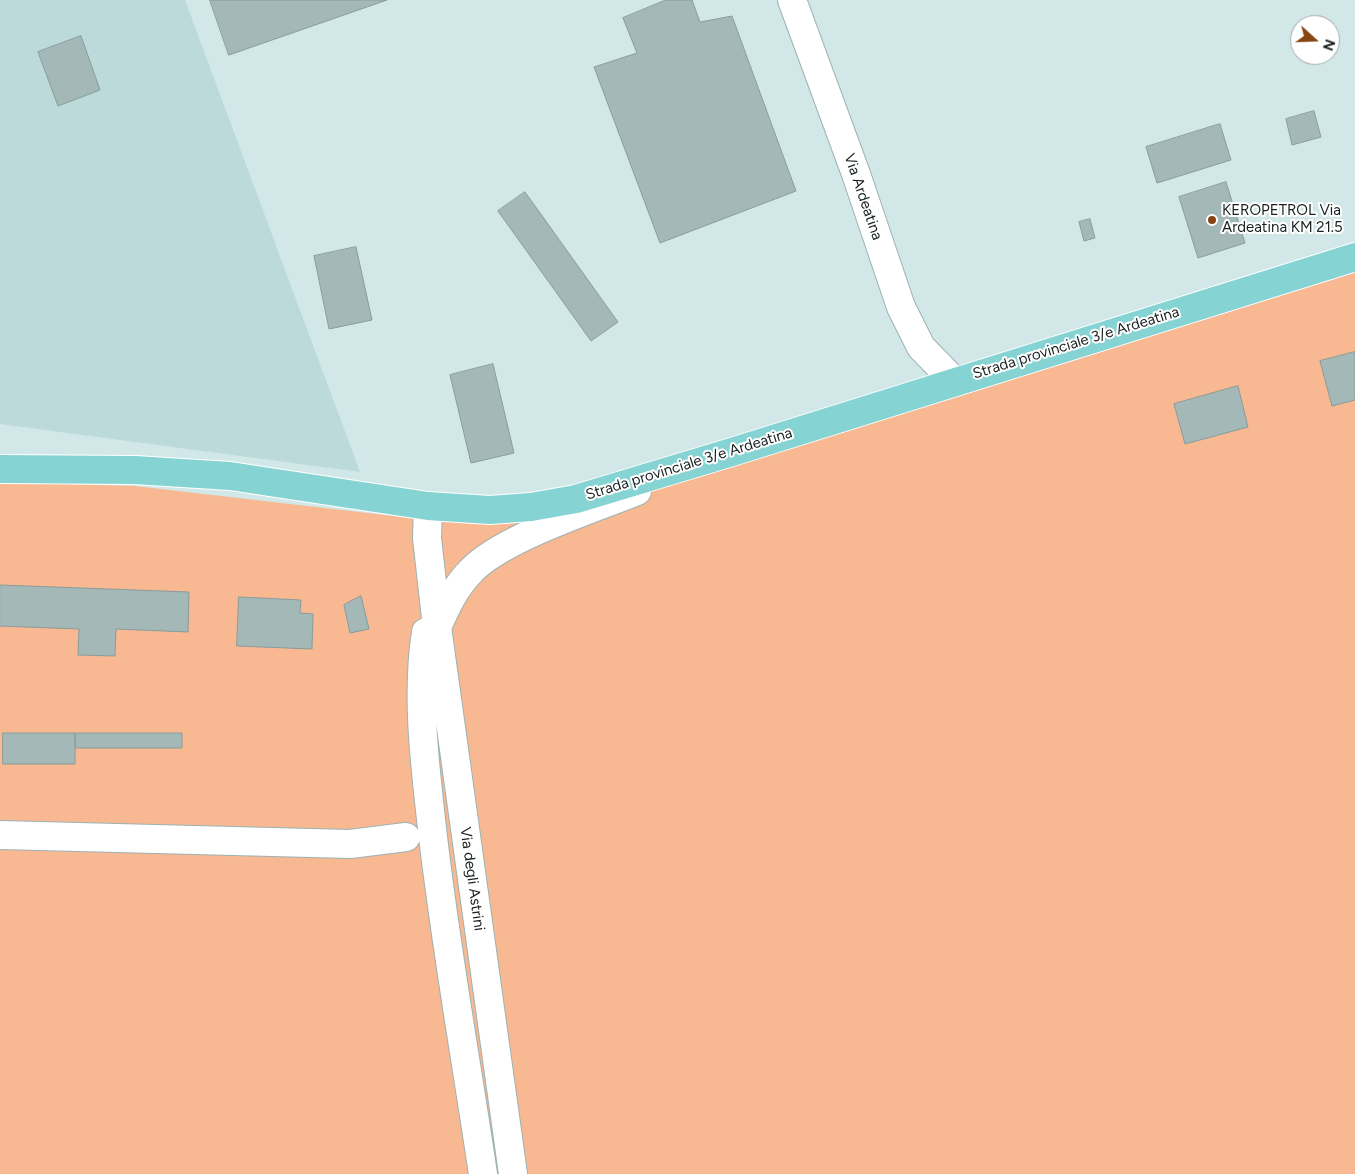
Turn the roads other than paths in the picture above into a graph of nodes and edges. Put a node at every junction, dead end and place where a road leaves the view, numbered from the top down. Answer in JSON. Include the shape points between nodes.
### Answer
{"nodes":[{"id":1,"x":792,"y":0,"type":"edge"},
{"id":2,"x":1355,"y":257,"type":"edge"},
{"id":3,"x":954,"y":382,"type":"junction"},
{"id":4,"x":732,"y":452,"type":"junction"},
{"id":5,"x":0,"y":469,"type":"edge"},
{"id":6,"x":428,"y":506,"type":"junction"},
{"id":7,"x":433,"y":583,"type":"junction"},
{"id":8,"x":437,"y":627,"type":"junction"},
{"id":9,"x":0,"y":835,"type":"edge"},
{"id":10,"x":406,"y":837,"type":"dead end"},
{"id":11,"x":483,"y":1174,"type":"edge"},
{"id":12,"x":513,"y":1174,"type":"edge"}],
"edges":[{"from":1,"to":3,"type":"street","name":"Via Ardeatina","via":[[901,307],[921,347]]},
{"from":2,"to":3,"type":"main road","name":"Strada provinciale 3/e Ardeatina"},
{"from":3,"to":4,"type":"main road","name":"Strada provinciale 3/e Ardeatina"},
{"from":4,"to":6,"type":"main road","name":"Strada provinciale 3/e Ardeatina","via":[[576,499],[540,506],[490,510]]},
{"from":4,"to":8,"type":"street","via":[[502,549],[472,569],[460,583]]},
{"from":5,"to":6,"type":"main road","name":"Strada provinciale 3/e Ardeatina","via":[[135,470],[230,476]]},
{"from":6,"to":7,"type":"street","name":"Via degli Astrini"},
{"from":7,"to":8,"type":"street","name":"Via degli Astrini"},
{"from":7,"to":11,"type":"street","name":"Via degli Astrini","via":[[423,675],[426,766],[438,882]]},
{"from":8,"to":12,"type":"street","name":"Via degli Astrini"},
{"from":9,"to":10,"type":"street","via":[[350,844]]}]}
